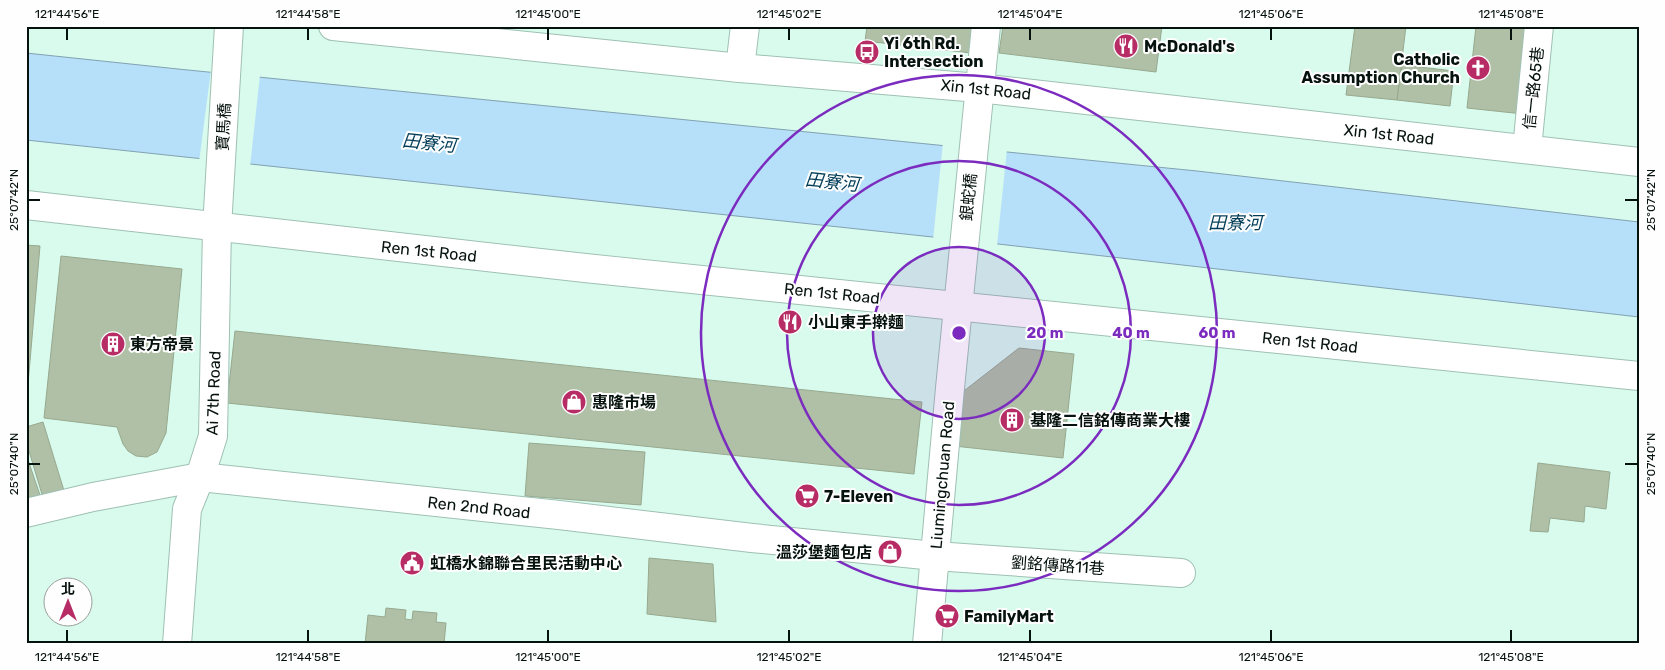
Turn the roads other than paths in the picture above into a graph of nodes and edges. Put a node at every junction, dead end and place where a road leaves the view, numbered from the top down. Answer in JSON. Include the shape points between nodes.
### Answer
{"nodes":[{"id":1,"x":229,"y":26,"type":"edge"},
{"id":2,"x":333,"y":26,"type":"edge"},
{"id":3,"x":745,"y":26,"type":"edge"},
{"id":4,"x":986,"y":26,"type":"edge"},
{"id":5,"x":1539,"y":26,"type":"edge"},
{"id":6,"x":740,"y":68,"type":"junction"},
{"id":7,"x":980,"y":88,"type":"junction"},
{"id":8,"x":1527,"y":149,"type":"junction"},
{"id":9,"x":1639,"y":162,"type":"edge"},
{"id":10,"x":26,"y":205,"type":"edge"},
{"id":11,"x":217,"y":227,"type":"junction"},
{"id":12,"x":958,"y":305,"type":"junction"},
{"id":13,"x":1639,"y":376,"type":"edge"},
{"id":14,"x":200,"y":477,"type":"junction"},
{"id":15,"x":26,"y":513,"type":"edge"},
{"id":16,"x":935,"y":556,"type":"junction"},
{"id":17,"x":1181,"y":573,"type":"dead end"},
{"id":18,"x":177,"y":644,"type":"edge"},
{"id":19,"x":927,"y":644,"type":"edge"}],
"edges":[{"from":1,"to":11,"type":"street","name":"寶馬橋"},
{"from":2,"to":6,"type":"street","name":"Xin 1st Road"},
{"from":3,"to":6,"type":"street"},
{"from":4,"to":7,"type":"street","name":"銀蛇橋"},
{"from":5,"to":8,"type":"street","name":"信一路65巷"},
{"from":6,"to":7,"type":"street","name":"Xin 1st Road"},
{"from":7,"to":8,"type":"street","name":"Xin 1st Road"},
{"from":7,"to":12,"type":"street","name":"銀蛇橋"},
{"from":8,"to":9,"type":"street","name":"Xin 1st Road"},
{"from":10,"to":11,"type":"street","name":"Ren 1st Road"},
{"from":11,"to":12,"type":"street","name":"Ren 1st Road"},
{"from":11,"to":14,"type":"street","name":"Ai 7th Road","via":[[212,436]]},
{"from":12,"to":13,"type":"street","name":"Ren 1st Road"},
{"from":12,"to":16,"type":"street","name":"Liumingchuan Road"},
{"from":14,"to":15,"type":"street","name":"Ren 2nd Road"},
{"from":14,"to":16,"type":"street","name":"Ren 2nd Road"},
{"from":14,"to":18,"type":"street","name":"Ai 7th Road","via":[[187,509]]},
{"from":16,"to":17,"type":"street","name":"劉銘傳路11巷"},
{"from":16,"to":19,"type":"street","name":"Liumingchuan Road"}]}
